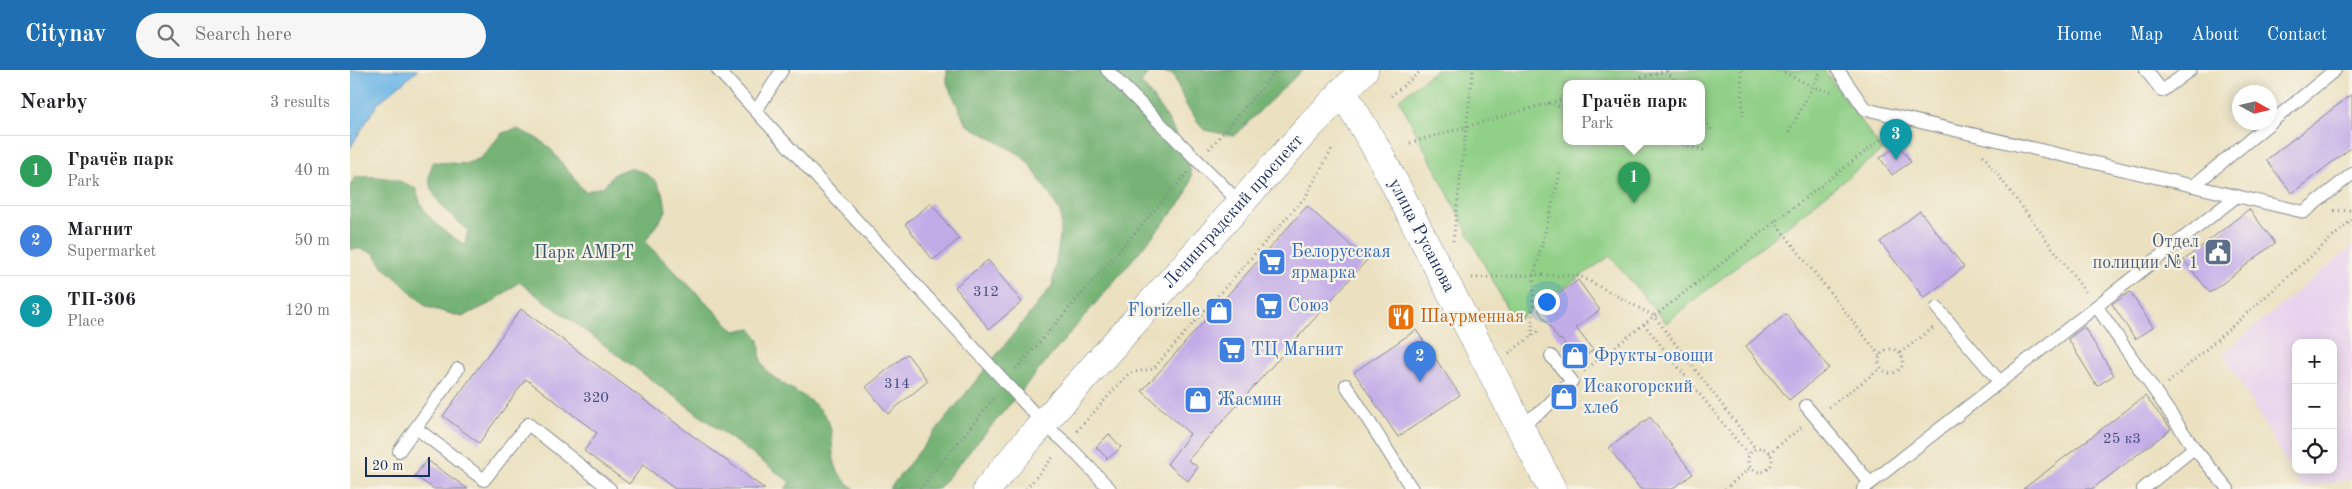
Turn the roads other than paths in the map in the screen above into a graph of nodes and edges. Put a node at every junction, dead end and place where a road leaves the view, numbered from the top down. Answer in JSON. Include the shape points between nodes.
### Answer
{"nodes":[{"id":1,"x":718,"y":70,"type":"edge"},
{"id":2,"x":782,"y":70,"type":"edge"},
{"id":3,"x":1107,"y":70,"type":"edge"},
{"id":4,"x":1364,"y":70,"type":"edge"},
{"id":5,"x":1838,"y":70,"type":"edge"},
{"id":6,"x":2146,"y":70,"type":"edge"},
{"id":7,"x":2190,"y":70,"type":"edge"},
{"id":8,"x":2335,"y":70,"type":"edge"},
{"id":9,"x":1342,"y":91,"type":"junction"},
{"id":10,"x":756,"y":111,"type":"junction"},
{"id":11,"x":2352,"y":174,"type":"edge"},
{"id":12,"x":2193,"y":186,"type":"junction"},
{"id":13,"x":2237,"y":196,"type":"junction"},
{"id":14,"x":1241,"y":204,"type":"junction"},
{"id":15,"x":2097,"y":307,"type":"junction"},
{"id":16,"x":1938,"y":308,"type":"dead end"},
{"id":17,"x":1551,"y":356,"type":"dead end"},
{"id":18,"x":458,"y":369,"type":"dead end"},
{"id":19,"x":2000,"y":382,"type":"junction"},
{"id":20,"x":1346,"y":385,"type":"dead end"},
{"id":21,"x":1806,"y":406,"type":"dead end"},
{"id":22,"x":1044,"y":424,"type":"junction"},
{"id":23,"x":1520,"y":426,"type":"junction"},
{"id":24,"x":416,"y":428,"type":"junction"},
{"id":25,"x":2194,"y":448,"type":"junction"},
{"id":26,"x":399,"y":452,"type":"dead end"},
{"id":27,"x":1867,"y":486,"type":"edge"},
{"id":28,"x":610,"y":489,"type":"edge"},
{"id":29,"x":987,"y":489,"type":"edge"},
{"id":30,"x":1110,"y":489,"type":"edge"},
{"id":31,"x":1412,"y":489,"type":"edge"},
{"id":32,"x":1552,"y":489,"type":"edge"},
{"id":33,"x":2143,"y":489,"type":"edge"},
{"id":34,"x":2228,"y":489,"type":"edge"}],
"edges":[{"from":1,"to":10,"type":"lane"},
{"from":2,"to":10,"type":"lane"},
{"from":3,"to":14,"type":"lane"},
{"from":4,"to":9,"type":"main road","name":"Ленинградский проспект"},
{"from":5,"to":12,"type":"lane","via":[[1865,109]]},
{"from":6,"to":7,"type":"lane","via":[[2162,91]]},
{"from":8,"to":12,"type":"lane"},
{"from":9,"to":14,"type":"main road","name":"Ленинградский проспект"},
{"from":9,"to":23,"type":"main road","name":"улица Русанова","via":[[1379,153]]},
{"from":10,"to":22,"type":"lane"},
{"from":11,"to":13,"type":"lane","via":[[2304,212]]},
{"from":12,"to":13,"type":"lane"},
{"from":13,"to":15,"type":"lane"},
{"from":14,"to":22,"type":"main road","name":"Ленинградский проспект"},
{"from":15,"to":19,"type":"lane"},
{"from":15,"to":25,"type":"lane"},
{"from":16,"to":19,"type":"lane"},
{"from":17,"to":23,"type":"lane","via":[[1572,381],[1543,410]]},
{"from":18,"to":24,"type":"lane"},
{"from":19,"to":27,"type":"lane"},
{"from":20,"to":31,"type":"lane"},
{"from":21,"to":27,"type":"lane"},
{"from":22,"to":29,"type":"main road","name":"Ленинградский проспект"},
{"from":22,"to":30,"type":"lane"},
{"from":23,"to":32,"type":"main road","name":"улица Русанова"},
{"from":24,"to":26,"type":"lane"},
{"from":24,"to":28,"type":"lane","via":[[484,480],[528,424]]},
{"from":25,"to":33,"type":"lane"},
{"from":25,"to":34,"type":"lane"}]}
